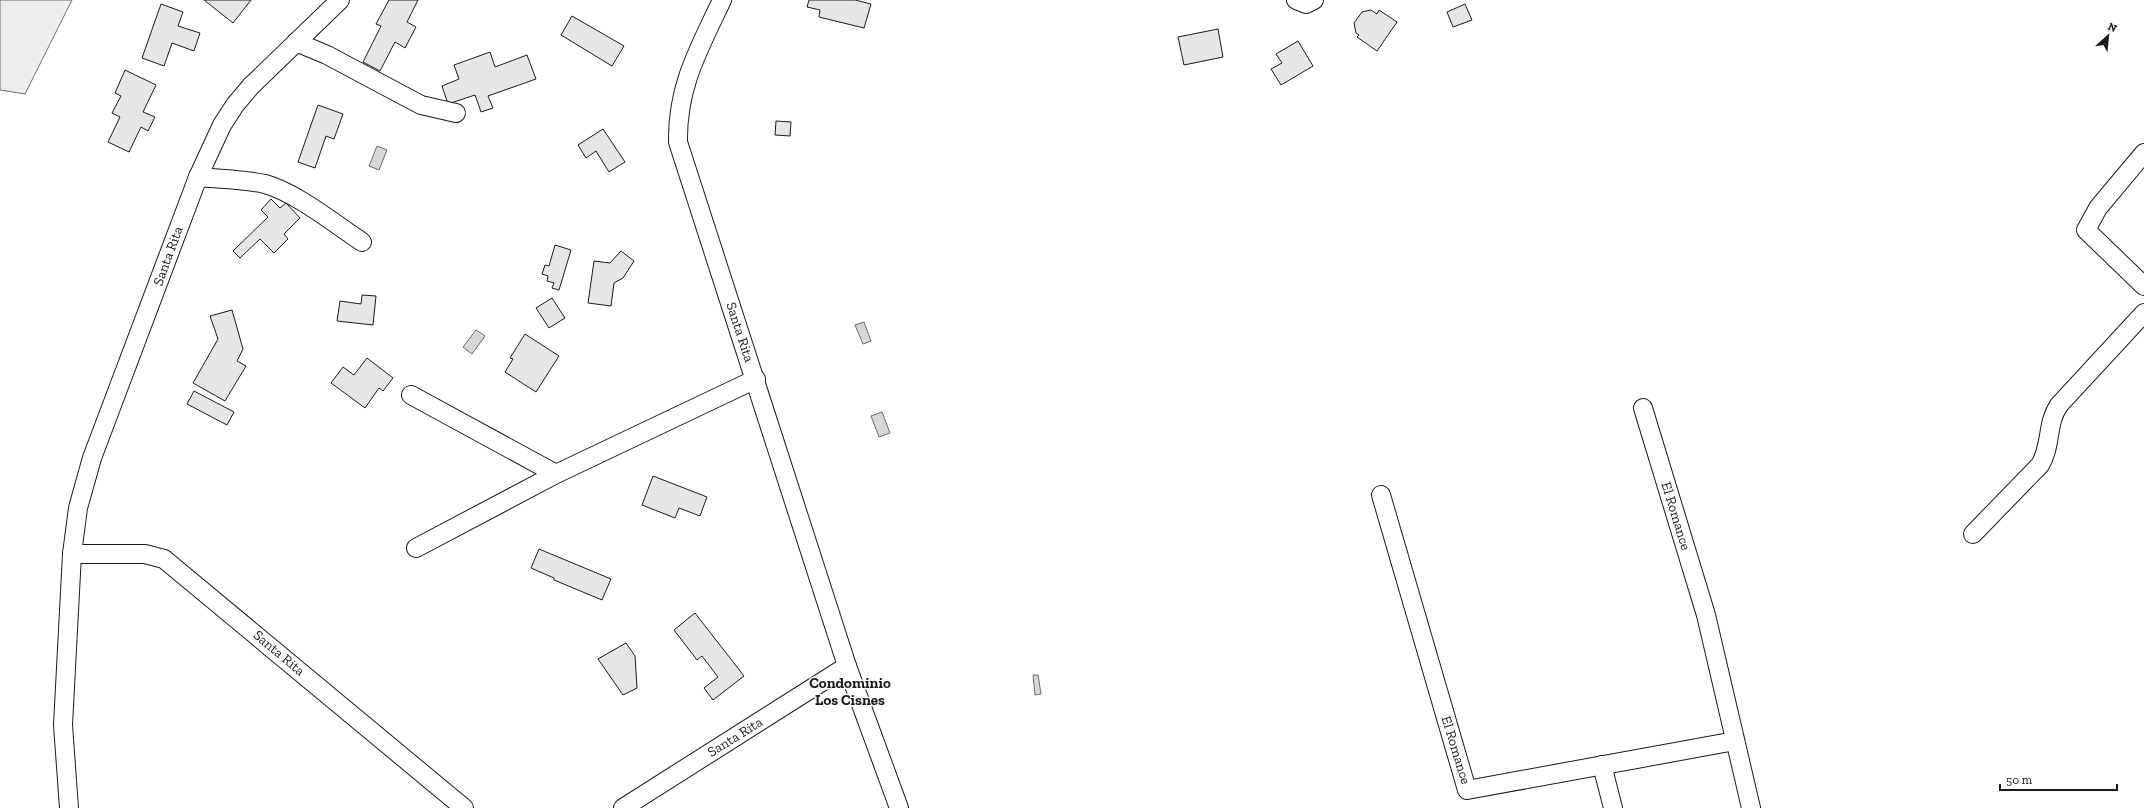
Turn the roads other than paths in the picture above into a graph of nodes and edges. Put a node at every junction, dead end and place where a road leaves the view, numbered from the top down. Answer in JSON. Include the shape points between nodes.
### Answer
{"nodes":[{"id":1,"x":340,"y":0,"type":"edge"},
{"id":2,"x":722,"y":0,"type":"edge"},
{"id":3,"x":1296,"y":0,"type":"edge"},
{"id":4,"x":1314,"y":0,"type":"edge"},
{"id":5,"x":296,"y":42,"type":"junction"},
{"id":6,"x":456,"y":112,"type":"dead end"},
{"id":7,"x":2144,"y":153,"type":"edge"},
{"id":8,"x":198,"y":177,"type":"junction"},
{"id":9,"x":362,"y":242,"type":"dead end"},
{"id":10,"x":2144,"y":286,"type":"edge"},
{"id":11,"x":2144,"y":313,"type":"edge"},
{"id":12,"x":756,"y":379,"type":"junction"},
{"id":13,"x":411,"y":395,"type":"dead end"},
{"id":14,"x":1643,"y":408,"type":"dead end"},
{"id":15,"x":556,"y":474,"type":"junction"},
{"id":16,"x":1381,"y":495,"type":"dead end"},
{"id":17,"x":1973,"y":534,"type":"dead end"},
{"id":18,"x":416,"y":548,"type":"dead end"},
{"id":19,"x":72,"y":554,"type":"junction"},
{"id":20,"x":847,"y":666,"type":"junction"},
{"id":21,"x":1735,"y":741,"type":"junction"},
{"id":22,"x":1602,"y":765,"type":"junction"},
{"id":23,"x":69,"y":808,"type":"edge"},
{"id":24,"x":464,"y":808,"type":"edge"},
{"id":25,"x":623,"y":808,"type":"edge"},
{"id":26,"x":899,"y":808,"type":"edge"},
{"id":27,"x":1612,"y":808,"type":"edge"},
{"id":28,"x":1751,"y":808,"type":"edge"}],
"edges":[{"from":1,"to":5,"type":"street","name":"Santa Rita"},
{"from":2,"to":12,"type":"street","name":"Santa Rita","via":[[686,80],[679,108],[678,142]]},
{"from":3,"to":4,"type":"street","via":[[1306,4]]},
{"from":5,"to":6,"type":"street","via":[[327,55],[421,105]]},
{"from":5,"to":8,"type":"street","name":"Santa Rita","via":[[235,105],[210,148]]},
{"from":7,"to":10,"type":"street","via":[[2098,208],[2086,230]]},
{"from":8,"to":9,"type":"street","via":[[254,182],[274,187]]},
{"from":8,"to":19,"type":"street","name":"Santa Rita","via":[[92,458],[78,508]]},
{"from":11,"to":17,"type":"street","via":[[2059,405],[2051,420],[2047,451],[2040,464]]},
{"from":12,"to":15,"type":"street"},
{"from":12,"to":20,"type":"street","name":"Santa Rita"},
{"from":13,"to":15,"type":"street"},
{"from":14,"to":21,"type":"street","name":"El Romance","via":[[1706,615]]},
{"from":15,"to":18,"type":"street"},
{"from":16,"to":22,"type":"street","name":"El Romance","via":[[1467,790]]},
{"from":19,"to":23,"type":"street","name":"Santa Rita","via":[[63,725]]},
{"from":19,"to":24,"type":"street","name":"Santa Rita","via":[[145,554],[164,559]]},
{"from":20,"to":25,"type":"street","name":"Santa Rita"},
{"from":20,"to":26,"type":"street","name":"Santa Rita"},
{"from":21,"to":22,"type":"street","name":"El Romance"},
{"from":21,"to":28,"type":"street","name":"El Romance"},
{"from":22,"to":27,"type":"street"}]}
